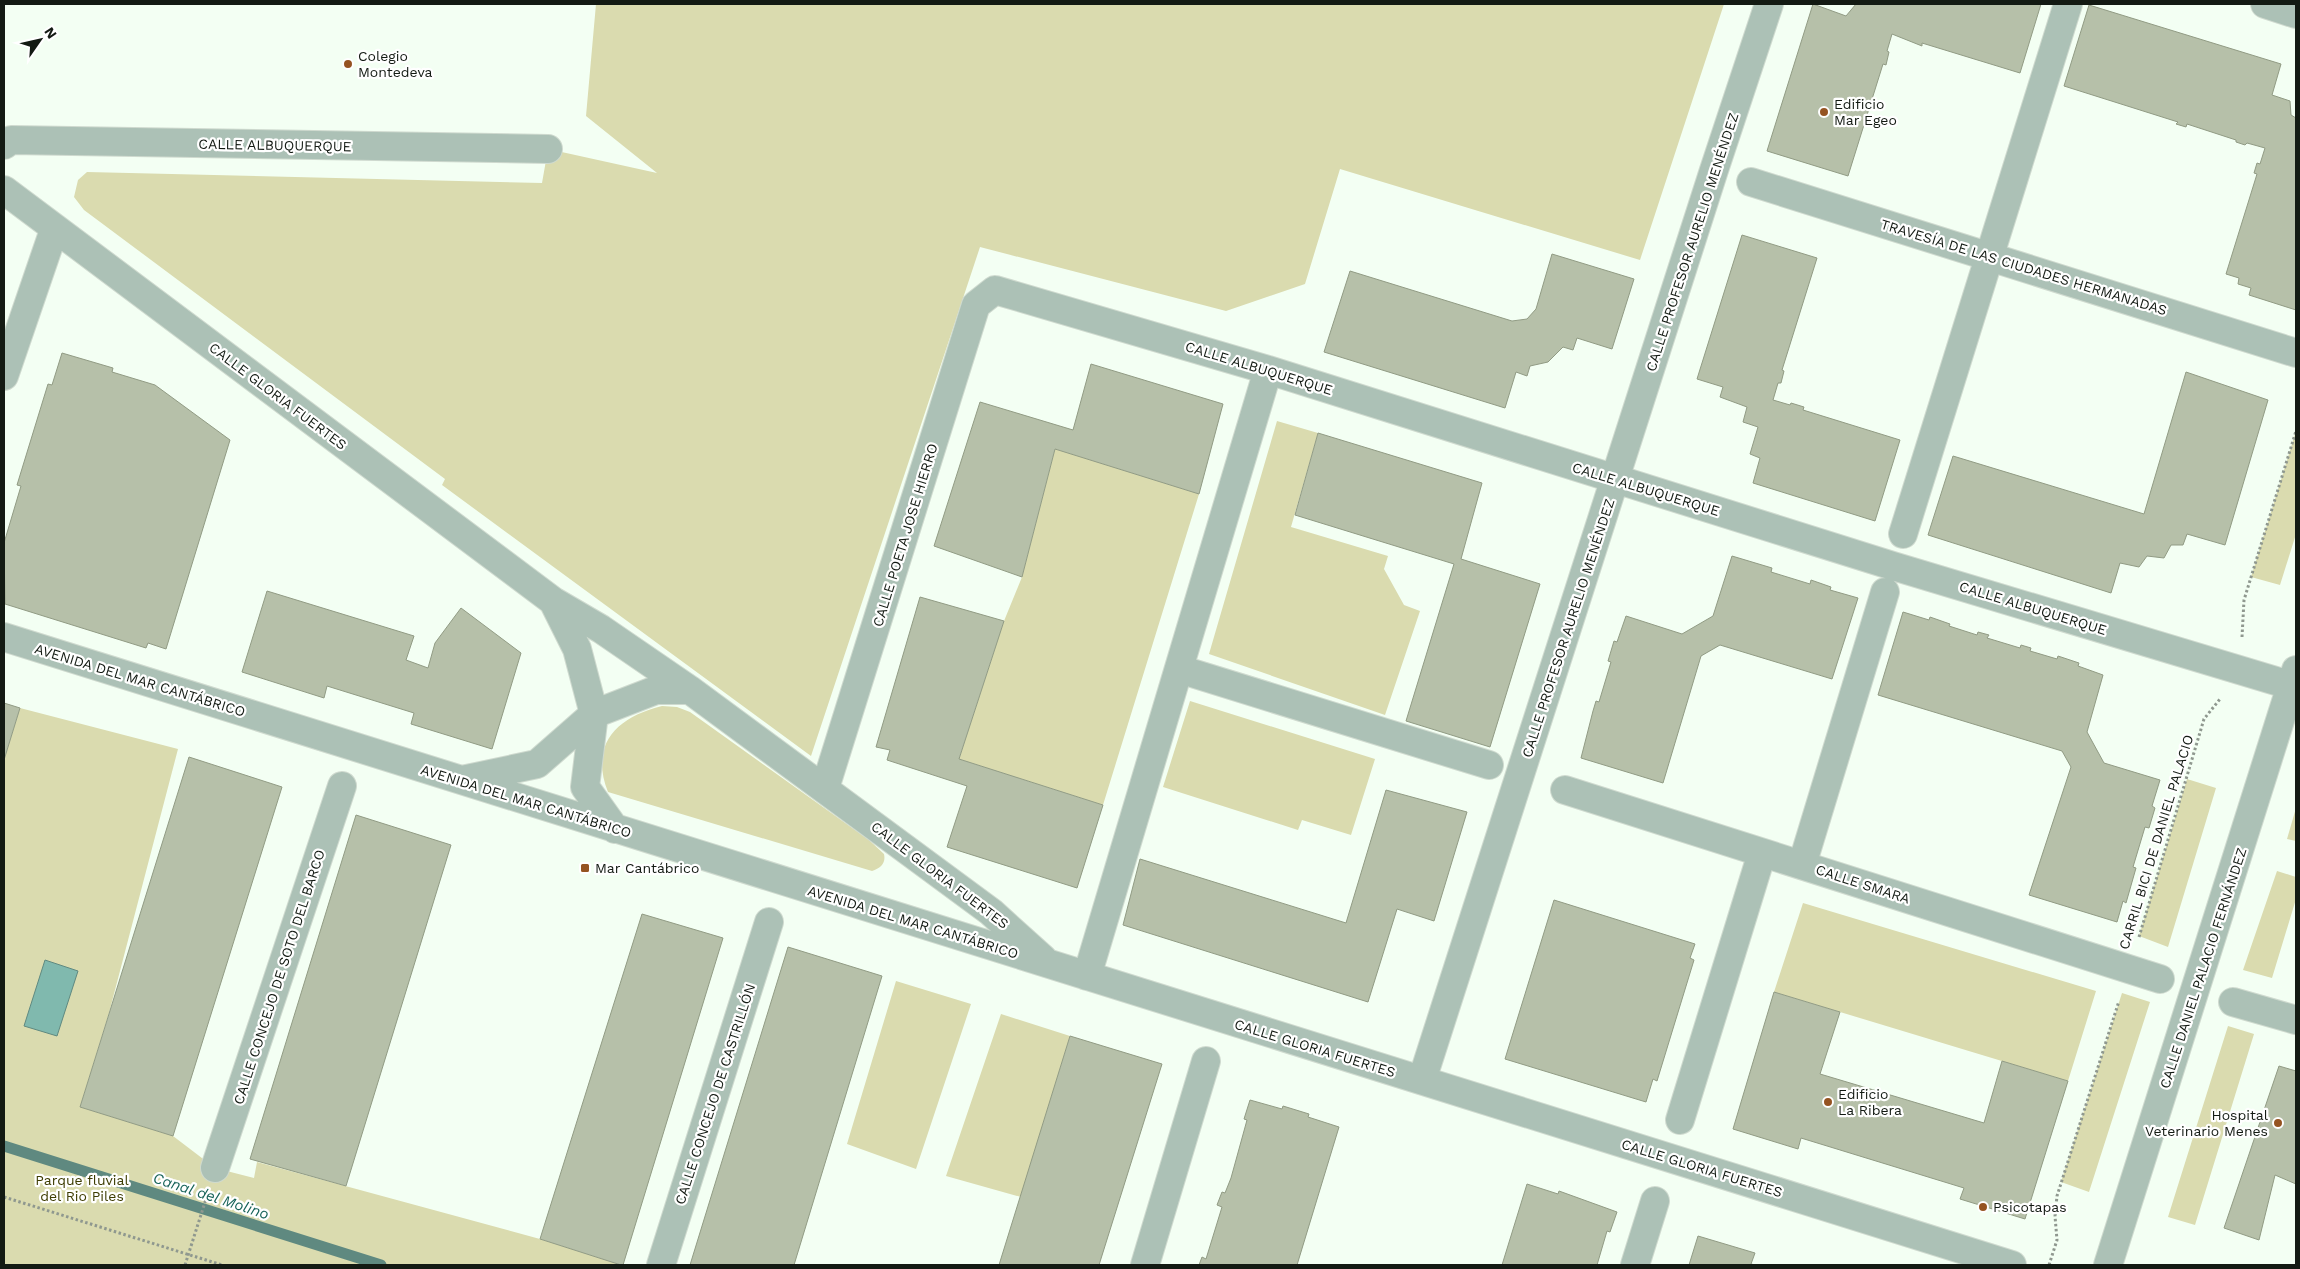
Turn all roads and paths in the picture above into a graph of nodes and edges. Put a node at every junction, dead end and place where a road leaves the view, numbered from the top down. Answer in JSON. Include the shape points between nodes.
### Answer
{"nodes":[{"id":1,"x":1769,"y":4,"type":"edge"},
{"id":2,"x":2068,"y":4,"type":"edge"},
{"id":3,"x":2265,"y":4,"type":"edge"},
{"id":4,"x":2296,"y":14,"type":"edge"},
{"id":5,"x":4,"y":145,"type":"edge"},
{"id":6,"x":548,"y":150,"type":"dead end"},
{"id":7,"x":1751,"y":182,"type":"dead end"},
{"id":8,"x":4,"y":190,"type":"edge"},
{"id":9,"x":54,"y":230,"type":"junction"},
{"id":10,"x":1990,"y":256,"type":"junction"},
{"id":11,"x":995,"y":290,"type":"joint"},
{"id":12,"x":2296,"y":353,"type":"edge"},
{"id":13,"x":1268,"y":370,"type":"junction"},
{"id":14,"x":4,"y":376,"type":"edge"},
{"id":15,"x":2296,"y":431,"type":"edge"},
{"id":16,"x":1615,"y":479,"type":"junction"},
{"id":17,"x":1904,"y":534,"type":"dead end"},
{"id":18,"x":1885,"y":592,"type":"dead end"},
{"id":19,"x":553,"y":601,"type":"junction"},
{"id":20,"x":4,"y":638,"type":"edge"},
{"id":21,"x":2233,"y":668,"type":"junction"},
{"id":22,"x":1179,"y":670,"type":"junction"},
{"id":23,"x":2295,"y":681,"type":"edge"},
{"id":24,"x":690,"y":690,"type":"junction"},
{"id":25,"x":594,"y":714,"type":"junction"},
{"id":26,"x":1489,"y":765,"type":"dead end"},
{"id":27,"x":459,"y":780,"type":"junction"},
{"id":28,"x":342,"y":786,"type":"dead end"},
{"id":29,"x":825,"y":788,"type":"junction"},
{"id":30,"x":1565,"y":790,"type":"dead end"},
{"id":31,"x":615,"y":829,"type":"junction"},
{"id":32,"x":1762,"y":853,"type":"junction"},
{"id":33,"x":1802,"y":865,"type":"junction"},
{"id":34,"x":769,"y":922,"type":"dead end"},
{"id":35,"x":1049,"y":964,"type":"junction"},
{"id":36,"x":2129,"y":970,"type":"junction"},
{"id":37,"x":1087,"y":976,"type":"junction"},
{"id":38,"x":2160,"y":980,"type":"dead end"},
{"id":39,"x":2233,"y":1002,"type":"dead end"},
{"id":40,"x":2296,"y":1020,"type":"edge"},
{"id":41,"x":1206,"y":1061,"type":"dead end"},
{"id":42,"x":1422,"y":1080,"type":"junction"},
{"id":43,"x":1680,"y":1120,"type":"dead end"},
{"id":44,"x":215,"y":1168,"type":"dead end"},
{"id":45,"x":207,"y":1196,"type":"dead end"},
{"id":46,"x":4,"y":1197,"type":"edge"},
{"id":47,"x":1655,"y":1201,"type":"dead end"},
{"id":48,"x":188,"y":1255,"type":"junction"},
{"id":49,"x":185,"y":1265,"type":"edge"},
{"id":50,"x":222,"y":1265,"type":"edge"},
{"id":51,"x":661,"y":1265,"type":"edge"},
{"id":52,"x":1145,"y":1265,"type":"edge"},
{"id":53,"x":1635,"y":1265,"type":"edge"},
{"id":54,"x":2012,"y":1265,"type":"edge"},
{"id":55,"x":2049,"y":1265,"type":"edge"},
{"id":56,"x":2108,"y":1265,"type":"edge"}],
"edges":[{"from":1,"to":16,"type":"street","name":"CALLE PROFESOR AURELIO MENÉNDEZ"},
{"from":2,"to":10,"type":"street"},
{"from":3,"to":4,"type":"street"},
{"from":5,"to":6,"type":"street","name":"CALLE ALBUQUERQUE","via":[[11,140]]},
{"from":7,"to":10,"type":"street","name":"TRAVESÍA DE LAS CIUDADES HERMANADAS"},
{"from":8,"to":9,"type":"street","name":"CALLE GLORIA FUERTES"},
{"from":9,"to":14,"type":"street"},
{"from":9,"to":19,"type":"street","name":"CALLE GLORIA FUERTES"},
{"from":10,"to":12,"type":"street","name":"TRAVESÍA DE LAS CIUDADES HERMANADAS"},
{"from":10,"to":17,"type":"street"},
{"from":11,"to":13,"type":"street","name":"CALLE ALBUQUERQUE"},
{"from":11,"to":29,"type":"street","name":"CALLE POETA JOSE HIERRO","via":[[976,305]]},
{"from":13,"to":16,"type":"street","name":"CALLE ALBUQUERQUE"},
{"from":13,"to":22,"type":"street"},
{"from":15,"to":21,"type":"path","name":"CARRIL BICI DE DANIEL PALACIO","via":[[2244,600],[2242,637]]},
{"from":16,"to":21,"type":"street","name":"CALLE ALBUQUERQUE"},
{"from":16,"to":42,"type":"street","name":"CALLE PROFESOR AURELIO MENÉNDEZ"},
{"from":18,"to":33,"type":"street"},
{"from":19,"to":24,"type":"street","name":"CALLE GLORIA FUERTES","via":[[601,629]]},
{"from":19,"to":25,"type":"street","name":"CALLE GLORIA FUERTES","via":[[577,649]]},
{"from":20,"to":27,"type":"street","name":"AVENIDA DEL MAR CANTÁBRICO"},
{"from":21,"to":23,"type":"street","name":"CALLE ALBUQUERQUE"},
{"from":21,"to":36,"type":"path","name":"CARRIL BICI DE DANIEL PALACIO","via":[[2227,690],[2204,719]]},
{"from":22,"to":26,"type":"street"},
{"from":22,"to":37,"type":"street"},
{"from":23,"to":56,"type":"street","name":"CALLE DANIEL PALACIO FERNÁNDEZ"},
{"from":24,"to":25,"type":"street","via":[[656,690]]},
{"from":24,"to":29,"type":"street","name":"CALLE GLORIA FUERTES"},
{"from":25,"to":27,"type":"street","via":[[537,764]]},
{"from":25,"to":31,"type":"street","name":"CALLE GLORIA FUERTES","via":[[586,787]]},
{"from":27,"to":31,"type":"street","name":"AVENIDA DEL MAR CANTÁBRICO"},
{"from":28,"to":44,"type":"street","name":"CALLE CONCEJO DE SOTO DEL BARCO"},
{"from":29,"to":35,"type":"street","name":"CALLE GLORIA FUERTES","via":[[991,912]]},
{"from":30,"to":32,"type":"street","name":"CALLE SMARA"},
{"from":31,"to":35,"type":"street","name":"AVENIDA DEL MAR CANTÁBRICO"},
{"from":32,"to":33,"type":"street","name":"CALLE SMARA"},
{"from":32,"to":43,"type":"street"},
{"from":33,"to":36,"type":"street","name":"CALLE SMARA"},
{"from":34,"to":51,"type":"street","name":"CALLE CONCEJO DE CASTRILLÓN"},
{"from":35,"to":37,"type":"street","name":"CALLE GLORIA FUERTES"},
{"from":36,"to":38,"type":"street","name":"CALLE SMARA"},
{"from":36,"to":55,"type":"path","name":"CARRIL BICI DE DANIEL PALACIO","via":[[2057,1196],[2057,1240]]},
{"from":37,"to":42,"type":"street","name":"CALLE GLORIA FUERTES"},
{"from":39,"to":40,"type":"street"},
{"from":41,"to":52,"type":"street"},
{"from":42,"to":54,"type":"street","name":"CALLE GLORIA FUERTES"},
{"from":45,"to":48,"type":"path"},
{"from":46,"to":48,"type":"path"},
{"from":47,"to":53,"type":"street"},
{"from":48,"to":49,"type":"path"},
{"from":48,"to":50,"type":"path"}]}
